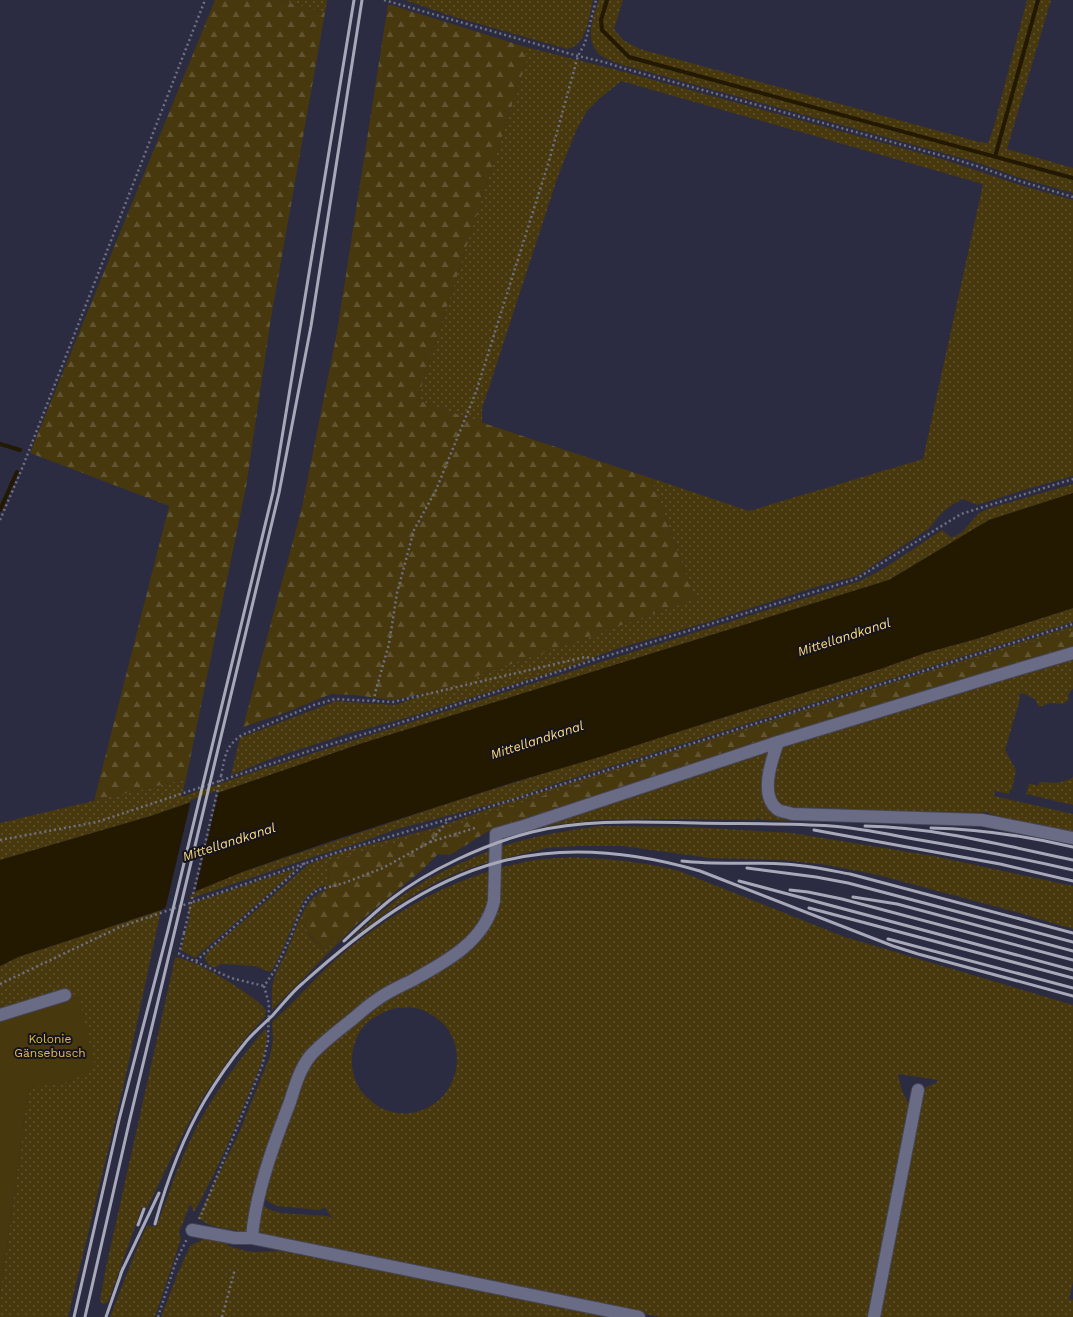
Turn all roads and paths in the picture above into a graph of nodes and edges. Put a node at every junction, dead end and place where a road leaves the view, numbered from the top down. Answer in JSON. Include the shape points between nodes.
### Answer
{"nodes":[{"id":1,"x":205,"y":0,"type":"edge"},
{"id":2,"x":384,"y":0,"type":"edge"},
{"id":3,"x":596,"y":0,"type":"edge"},
{"id":4,"x":578,"y":56,"type":"junction"},
{"id":5,"x":1073,"y":196,"type":"edge"},
{"id":6,"x":1073,"y":479,"type":"edge"},
{"id":7,"x":0,"y":520,"type":"edge"},
{"id":8,"x":1073,"y":624,"type":"edge"},
{"id":9,"x":1073,"y":654,"type":"edge"},
{"id":10,"x":597,"y":659,"type":"junction"},
{"id":11,"x":374,"y":701,"type":"junction"},
{"id":12,"x":778,"y":742,"type":"junction"},
{"id":13,"x":451,"y":818,"type":"junction"},
{"id":14,"x":475,"y":828,"type":"dead end"},
{"id":15,"x":1073,"y":838,"type":"edge"},
{"id":16,"x":0,"y":840,"type":"edge"},
{"id":17,"x":430,"y":842,"type":"junction"},
{"id":18,"x":305,"y":863,"type":"junction"},
{"id":19,"x":196,"y":960,"type":"junction"},
{"id":20,"x":0,"y":984,"type":"edge"},
{"id":21,"x":264,"y":986,"type":"junction"},
{"id":22,"x":66,"y":995,"type":"dead end"},
{"id":23,"x":0,"y":1015,"type":"edge"},
{"id":24,"x":918,"y":1090,"type":"dead end"},
{"id":25,"x":192,"y":1230,"type":"junction"},
{"id":26,"x":252,"y":1238,"type":"junction"},
{"id":27,"x":235,"y":1269,"type":"dead end"},
{"id":28,"x":158,"y":1317,"type":"edge"},
{"id":29,"x":222,"y":1317,"type":"edge"},
{"id":30,"x":639,"y":1317,"type":"edge"},
{"id":31,"x":874,"y":1317,"type":"edge"}],
"edges":[{"from":1,"to":7,"type":"path"},
{"from":2,"to":4,"type":"path"},
{"from":3,"to":4,"type":"path","via":[[586,43]]},
{"from":4,"to":5,"type":"path","via":[[980,167]]},
{"from":4,"to":11,"type":"path","via":[[549,161],[476,392],[436,490],[414,530],[397,593],[389,644]]},
{"from":6,"to":10,"type":"path","via":[[961,514],[856,579]]},
{"from":8,"to":13,"type":"path"},
{"from":9,"to":12,"type":"lane"},
{"from":10,"to":11,"type":"path","via":[[586,656],[393,702]]},
{"from":10,"to":16,"type":"path","via":[[97,822]]},
{"from":11,"to":19,"type":"path","bridge":true,"via":[[335,699],[314,705],[242,735],[227,749],[179,954]]},
{"from":12,"to":15,"type":"lane","via":[[768,779],[770,800],[777,810],[792,814],[982,820]]},
{"from":12,"to":26,"type":"lane","via":[[496,834],[494,901],[492,912],[483,928],[469,943],[448,958],[378,999],[327,1039],[306,1062],[274,1145],[253,1224]]},
{"from":13,"to":17,"type":"path"},
{"from":13,"to":18,"type":"path"},
{"from":14,"to":17,"type":"path"},
{"from":17,"to":21,"type":"path","via":[[383,868],[313,893],[300,912],[275,970]]},
{"from":18,"to":19,"type":"path"},
{"from":18,"to":20,"type":"path","via":[[120,927]]},
{"from":19,"to":21,"type":"path","via":[[231,978]]},
{"from":21,"to":25,"type":"path","via":[[269,1004],[268,1041],[262,1066],[205,1206]]},
{"from":22,"to":23,"type":"lane"},
{"from":24,"to":31,"type":"lane"},
{"from":25,"to":26,"type":"lane","via":[[234,1238]]},
{"from":25,"to":28,"type":"path","via":[[176,1260]]},
{"from":26,"to":30,"type":"lane"},
{"from":27,"to":29,"type":"path"}]}
